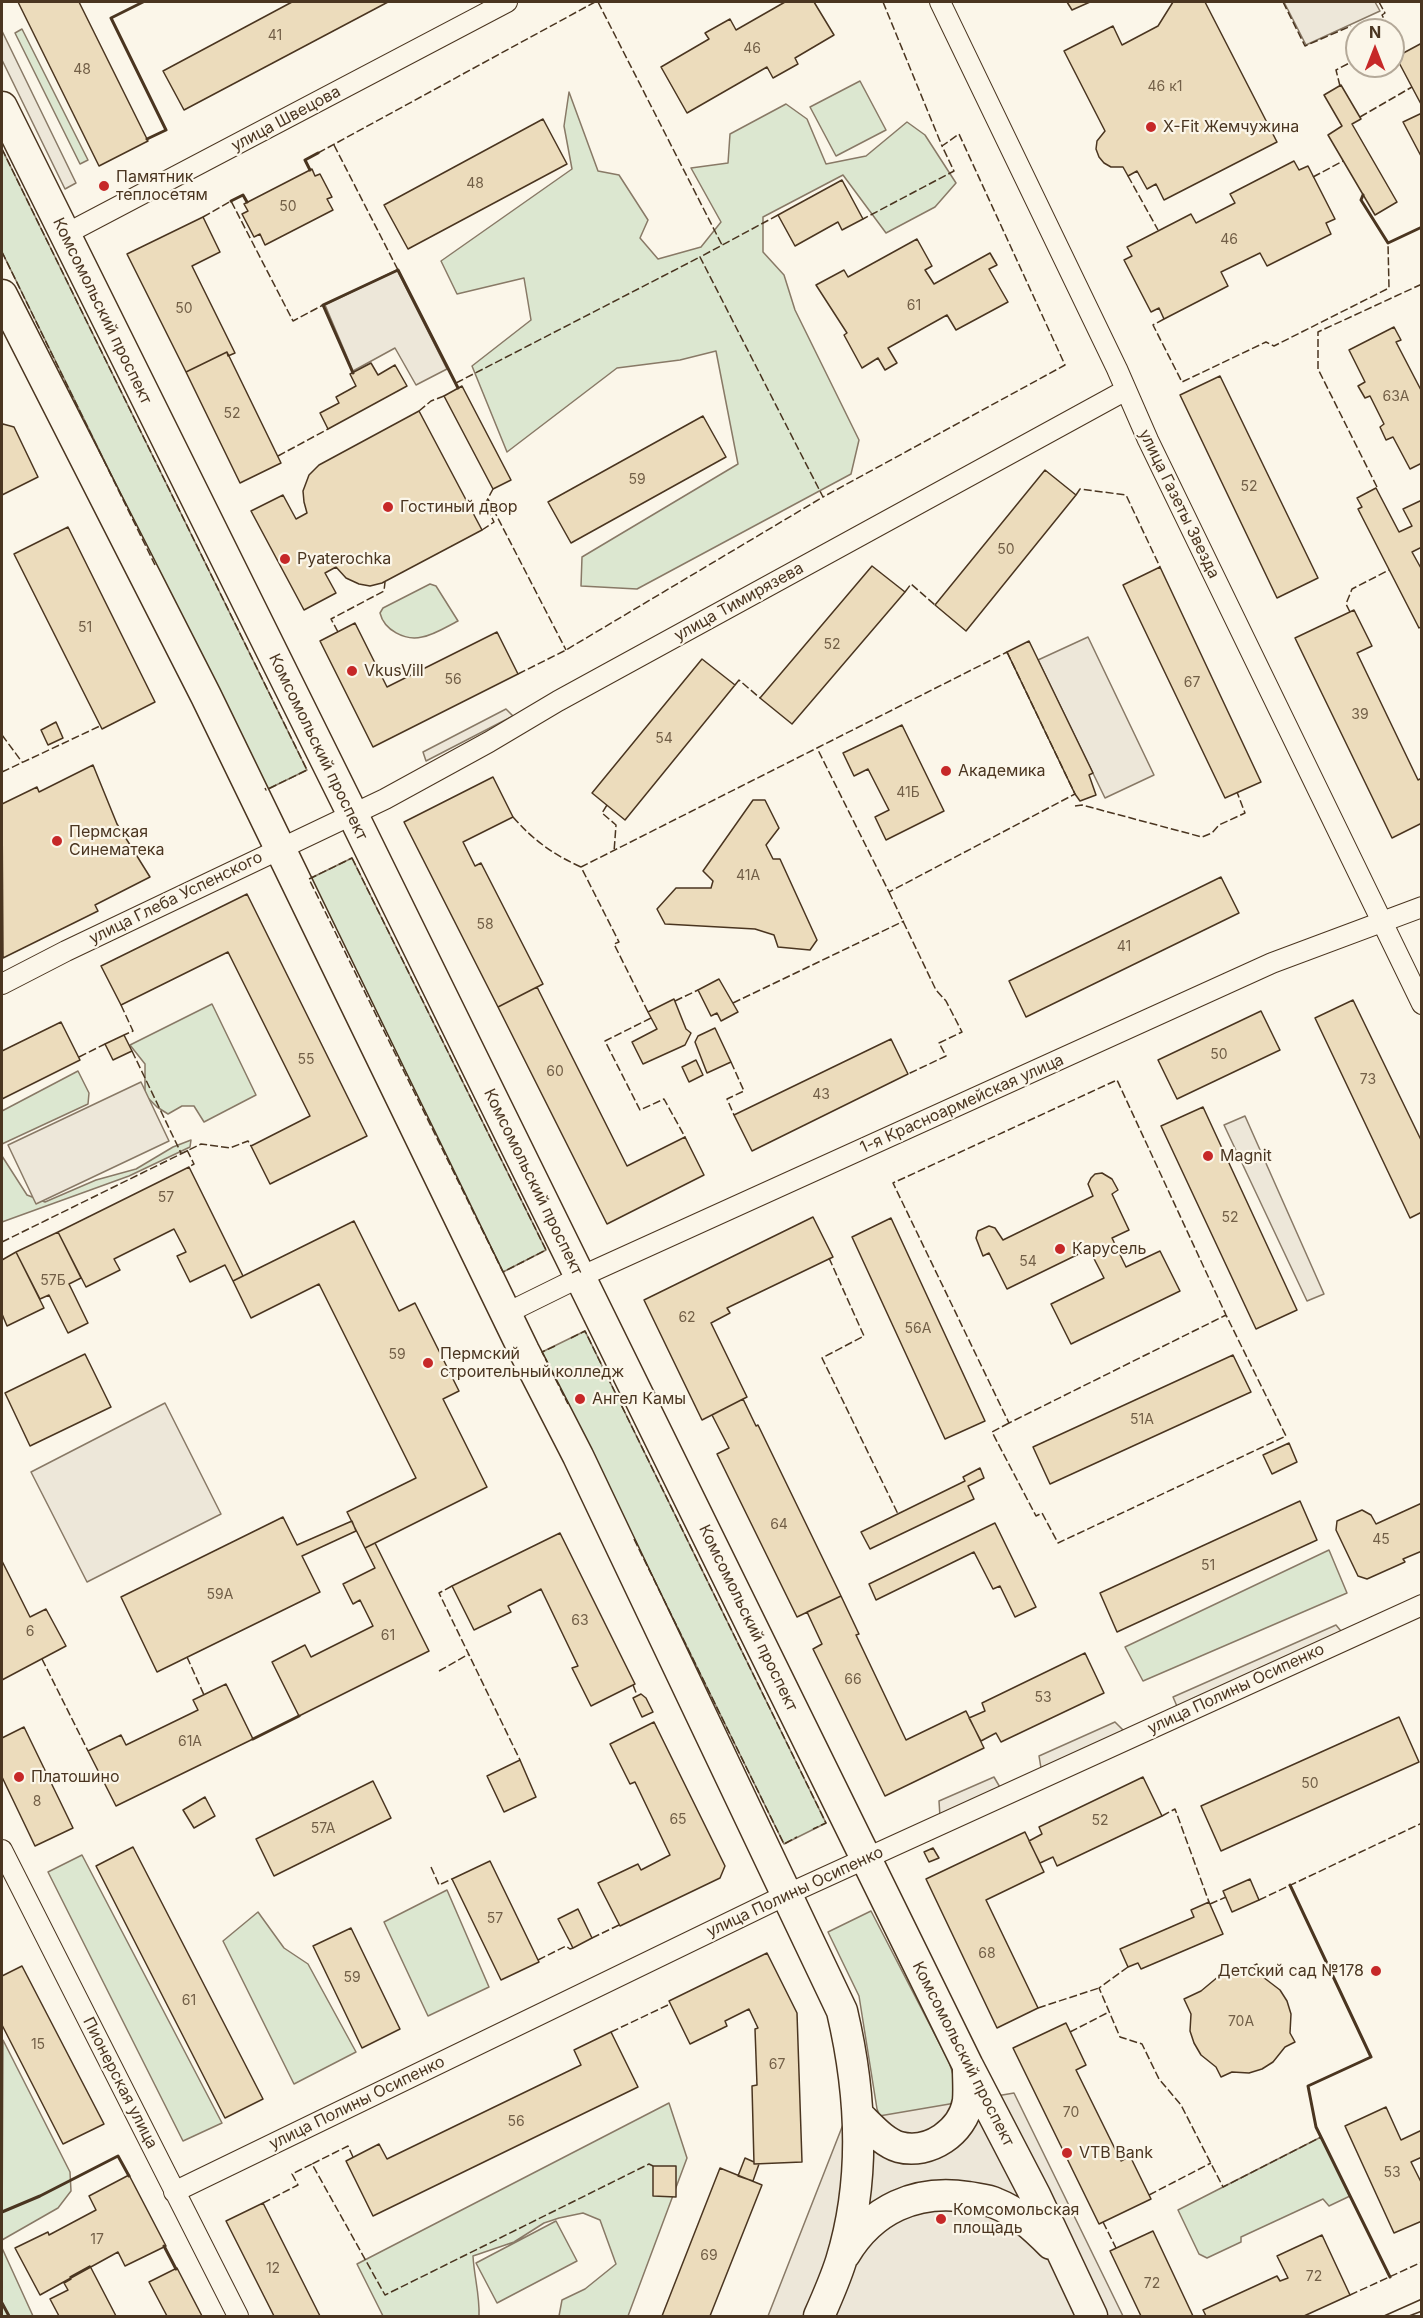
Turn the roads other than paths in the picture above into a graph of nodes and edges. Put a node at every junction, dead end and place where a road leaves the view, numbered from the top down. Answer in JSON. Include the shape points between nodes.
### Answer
{"nodes":[{"id":1,"x":507,"y":2,"type":"edge"},
{"id":2,"x":940,"y":2,"type":"edge"},
{"id":3,"x":2,"y":107,"type":"edge"},
{"id":4,"x":64,"y":236,"type":"junction"},
{"id":5,"x":2,"y":295,"type":"edge"},
{"id":6,"x":1126,"y":390,"type":"junction"},
{"id":7,"x":352,"y":813,"type":"junction"},
{"id":8,"x":279,"y":849,"type":"junction"},
{"id":9,"x":1422,"y":907,"type":"edge"},
{"id":10,"x":1383,"y":921,"type":"junction"},
{"id":11,"x":2,"y":984,"type":"edge"},
{"id":12,"x":1422,"y":1004,"type":"edge"},
{"id":13,"x":580,"y":1277,"type":"junction"},
{"id":14,"x":507,"y":1313,"type":"junction"},
{"id":15,"x":1422,"y":1605,"type":"edge"},
{"id":16,"x":2,"y":1850,"type":"edge"},
{"id":17,"x":866,"y":1858,"type":"junction"},
{"id":18,"x":10,"y":1886,"type":"edge"},
{"id":19,"x":788,"y":1894,"type":"junction"},
{"id":20,"x":968,"y":2066,"type":"junction"},
{"id":21,"x":859,"y":2116,"type":"junction"},
{"id":22,"x":174,"y":2192,"type":"junction"},
{"id":23,"x":1064,"y":2258,"type":"junction"},
{"id":24,"x":841,"y":2261,"type":"junction"},
{"id":25,"x":238,"y":2316,"type":"edge"},
{"id":26,"x":819,"y":2316,"type":"edge"},
{"id":27,"x":1092,"y":2316,"type":"edge"}],
"edges":[{"from":1,"to":4,"type":"street","name":"улица Швецова"},
{"from":2,"to":6,"type":"street","name":"улица Газеты Звезда"},
{"from":3,"to":4,"type":"main road","name":"Комсомольский проспект"},
{"from":4,"to":7,"type":"main road","name":"Комсомольский проспект"},
{"from":5,"to":8,"type":"main road","via":[[206,696]]},
{"from":6,"to":7,"type":"street","name":"улица Тимирязева","via":[[558,700],[385,799]]},
{"from":6,"to":10,"type":"street","name":"улица Газеты Звезда"},
{"from":7,"to":8,"type":"street","name":"улица Глеба Успенского"},
{"from":7,"to":13,"type":"main road","name":"Комсомольский проспект"},
{"from":8,"to":11,"type":"street","name":"улица Глеба Успенского"},
{"from":8,"to":14,"type":"main road"},
{"from":9,"to":10,"type":"street","name":"1-я Красноармейская улица"},
{"from":10,"to":12,"type":"street","name":"улица Газеты Звезда"},
{"from":10,"to":13,"type":"street","name":"1-я Красноармейская улица","via":[[1272,963]]},
{"from":13,"to":14,"type":"street","name":"1-я Красноармейская улица"},
{"from":13,"to":17,"type":"main road","name":"Комсомольский проспект"},
{"from":14,"to":19,"type":"main road"},
{"from":15,"to":17,"type":"street","name":"улица Полины Осипенко"},
{"from":16,"to":18,"type":"street","name":"Пионерская улица"},
{"from":17,"to":19,"type":"street","name":"улица Полины Осипенко"},
{"from":17,"to":20,"type":"main road","name":"Комсомольский проспект"},
{"from":18,"to":22,"type":"street","name":"Пионерская улица"},
{"from":19,"to":21,"type":"main road","via":[[842,2011]]},
{"from":19,"to":22,"type":"street","name":"улица Полины Осипенко"},
{"from":20,"to":21,"type":"main road","via":[[968,2102],[955,2127],[938,2143],[920,2149],[898,2147],[884,2140]]},
{"from":20,"to":23,"type":"main road","name":"Комсомольский проспект"},
{"from":21,"to":24,"type":"main road","via":[[857,2176]]},
{"from":22,"to":25,"type":"street","name":"Пионерская улица"},
{"from":23,"to":24,"type":"main road","via":[[1019,2215],[993,2202],[948,2194],[905,2202],[869,2222]]},
{"from":23,"to":27,"type":"main road"},
{"from":24,"to":26,"type":"main road"}]}
